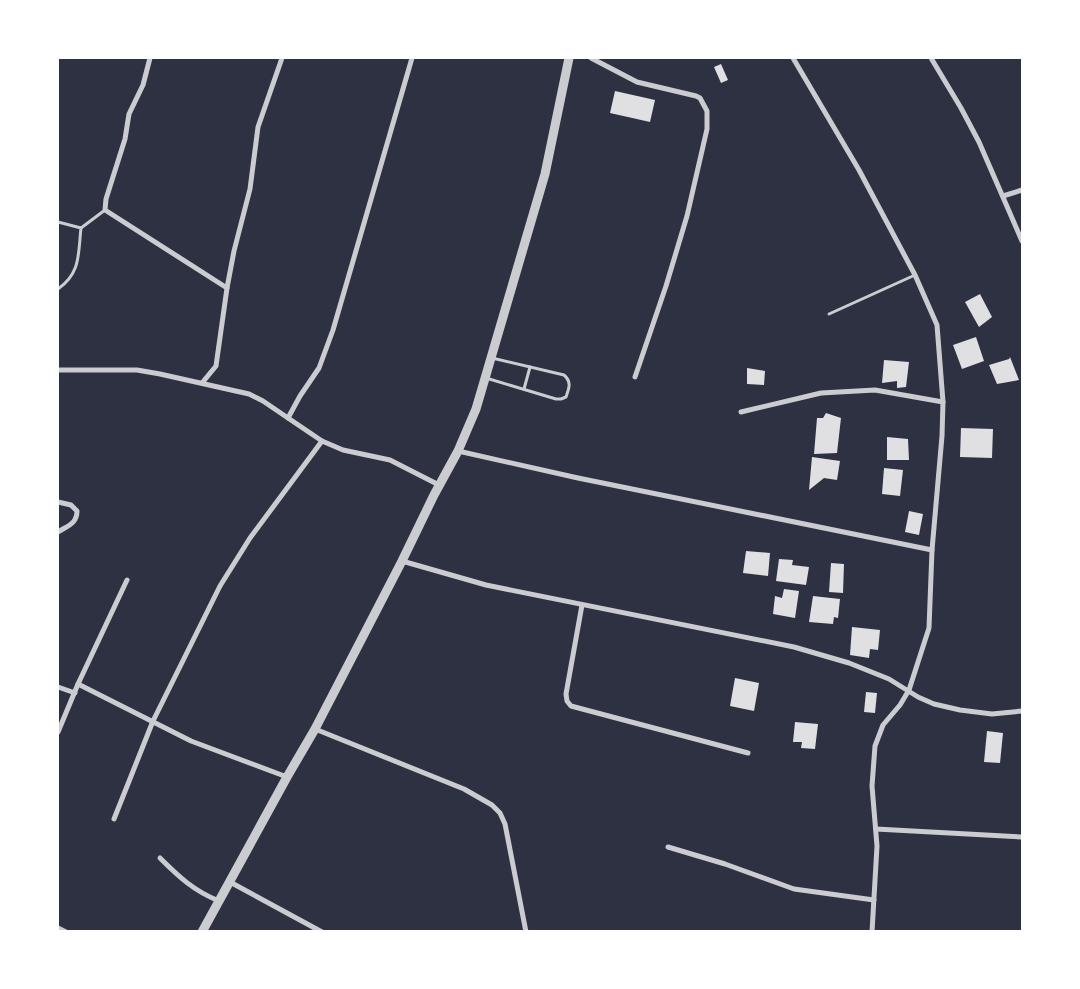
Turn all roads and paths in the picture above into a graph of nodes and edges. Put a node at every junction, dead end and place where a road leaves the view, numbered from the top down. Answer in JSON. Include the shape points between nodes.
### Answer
{"nodes":[{"id":1,"x":150,"y":58,"type":"edge"},
{"id":2,"x":282,"y":58,"type":"edge"},
{"id":3,"x":412,"y":58,"type":"edge"},
{"id":4,"x":569,"y":58,"type":"edge"},
{"id":5,"x":591,"y":58,"type":"edge"},
{"id":6,"x":794,"y":58,"type":"edge"},
{"id":7,"x":931,"y":58,"type":"edge"},
{"id":8,"x":1022,"y":190,"type":"edge"},
{"id":9,"x":1003,"y":196,"type":"junction"},
{"id":10,"x":106,"y":210,"type":"junction"},
{"id":11,"x":58,"y":222,"type":"edge"},
{"id":12,"x":81,"y":228,"type":"junction"},
{"id":13,"x":1022,"y":241,"type":"edge"},
{"id":14,"x":915,"y":275,"type":"junction"},
{"id":15,"x":227,"y":288,"type":"junction"},
{"id":16,"x":58,"y":289,"type":"edge"},
{"id":17,"x":829,"y":314,"type":"dead end"},
{"id":18,"x":492,"y":358,"type":"junction"},
{"id":19,"x":530,"y":367,"type":"junction"},
{"id":20,"x":58,"y":370,"type":"edge"},
{"id":21,"x":635,"y":377,"type":"dead end"},
{"id":22,"x":486,"y":378,"type":"junction"},
{"id":23,"x":202,"y":383,"type":"junction"},
{"id":24,"x":524,"y":389,"type":"junction"},
{"id":25,"x":943,"y":402,"type":"junction"},
{"id":26,"x":741,"y":412,"type":"dead end"},
{"id":27,"x":288,"y":418,"type":"junction"},
{"id":28,"x":322,"y":440,"type":"junction"},
{"id":29,"x":458,"y":451,"type":"junction"},
{"id":30,"x":439,"y":485,"type":"junction"},
{"id":31,"x":58,"y":502,"type":"edge"},
{"id":32,"x":58,"y":532,"type":"edge"},
{"id":33,"x":932,"y":550,"type":"junction"},
{"id":34,"x":402,"y":561,"type":"junction"},
{"id":35,"x":127,"y":580,"type":"dead end"},
{"id":36,"x":582,"y":605,"type":"junction"},
{"id":37,"x":78,"y":684,"type":"junction"},
{"id":38,"x":58,"y":687,"type":"edge"},
{"id":39,"x":909,"y":690,"type":"junction"},
{"id":40,"x":75,"y":693,"type":"junction"},
{"id":41,"x":1022,"y":711,"type":"edge"},
{"id":42,"x":153,"y":721,"type":"junction"},
{"id":43,"x":315,"y":729,"type":"junction"},
{"id":44,"x":58,"y":732,"type":"edge"},
{"id":45,"x":748,"y":753,"type":"dead end"},
{"id":46,"x":287,"y":777,"type":"junction"},
{"id":47,"x":114,"y":819,"type":"dead end"},
{"id":48,"x":876,"y":829,"type":"junction"},
{"id":49,"x":1022,"y":837,"type":"edge"},
{"id":50,"x":668,"y":847,"type":"dead end"},
{"id":51,"x":160,"y":858,"type":"dead end"},
{"id":52,"x":230,"y":882,"type":"junction"},
{"id":53,"x":874,"y":900,"type":"junction"},
{"id":54,"x":219,"y":901,"type":"junction"},
{"id":55,"x":58,"y":928,"type":"edge"},
{"id":56,"x":66,"y":932,"type":"edge"},
{"id":57,"x":202,"y":932,"type":"edge"},
{"id":58,"x":322,"y":932,"type":"edge"},
{"id":59,"x":526,"y":932,"type":"edge"},
{"id":60,"x":872,"y":932,"type":"edge"}],
"edges":[{"from":1,"to":10,"type":"street","via":[[130,114],[106,199]]},
{"from":2,"to":15,"type":"street","via":[[258,127],[250,189]]},
{"from":3,"to":27,"type":"street","via":[[333,330],[319,368]]},
{"from":4,"to":18,"type":"street","via":[[545,174]]},
{"from":5,"to":21,"type":"street","via":[[638,82],[696,96],[707,110],[707,129],[687,216]]},
{"from":6,"to":14,"type":"street"},
{"from":7,"to":9,"type":"street","via":[[979,142]]},
{"from":8,"to":9,"type":"street"},
{"from":9,"to":13,"type":"street"},
{"from":10,"to":12,"type":"lane"},
{"from":10,"to":15,"type":"street"},
{"from":11,"to":12,"type":"lane"},
{"from":12,"to":16,"type":"lane","via":[[72,277]]},
{"from":14,"to":17,"type":"lane"},
{"from":14,"to":25,"type":"street","via":[[937,324]]},
{"from":15,"to":23,"type":"street","via":[[216,366]]},
{"from":18,"to":19,"type":"lane"},
{"from":18,"to":22,"type":"street"},
{"from":19,"to":24,"type":"lane"},
{"from":19,"to":24,"type":"lane","via":[[564,375],[570,384],[566,397],[561,400]]},
{"from":20,"to":23,"type":"street","via":[[137,370]]},
{"from":22,"to":24,"type":"lane"},
{"from":22,"to":29,"type":"street"},
{"from":23,"to":27,"type":"street","via":[[249,394]]},
{"from":25,"to":26,"type":"street","via":[[875,390],[821,393]]},
{"from":25,"to":33,"type":"street"},
{"from":27,"to":28,"type":"street"},
{"from":28,"to":30,"type":"street","via":[[343,450],[390,460]]},
{"from":28,"to":42,"type":"street","via":[[250,538],[220,586]]},
{"from":29,"to":30,"type":"street"},
{"from":29,"to":33,"type":"street"},
{"from":30,"to":34,"type":"street"},
{"from":31,"to":32,"type":"street","via":[[72,504],[77,516]]},
{"from":33,"to":39,"type":"street","via":[[929,628]]},
{"from":34,"to":36,"type":"street","via":[[470,581]]},
{"from":34,"to":43,"type":"street"},
{"from":35,"to":37,"type":"street"},
{"from":36,"to":39,"type":"street","via":[[794,647],[849,663]]},
{"from":36,"to":45,"type":"street","via":[[566,694],[571,706]]},
{"from":37,"to":40,"type":"street"},
{"from":37,"to":42,"type":"street"},
{"from":38,"to":40,"type":"street"},
{"from":39,"to":41,"type":"street","via":[[934,704],[960,710],[992,714]]},
{"from":39,"to":48,"type":"street","via":[[883,725],[876,746],[872,786]]},
{"from":40,"to":44,"type":"street"},
{"from":42,"to":46,"type":"street","via":[[191,741]]},
{"from":42,"to":47,"type":"street"},
{"from":43,"to":46,"type":"street"},
{"from":43,"to":59,"type":"street","via":[[464,789],[492,805],[505,824]]},
{"from":46,"to":52,"type":"street"},
{"from":48,"to":49,"type":"street"},
{"from":48,"to":53,"type":"street"},
{"from":50,"to":53,"type":"street","via":[[794,889]]},
{"from":51,"to":54,"type":"street","via":[[202,895]]},
{"from":52,"to":54,"type":"street"},
{"from":52,"to":58,"type":"street"},
{"from":53,"to":60,"type":"street"},
{"from":54,"to":57,"type":"street"},
{"from":55,"to":56,"type":"street"}]}
